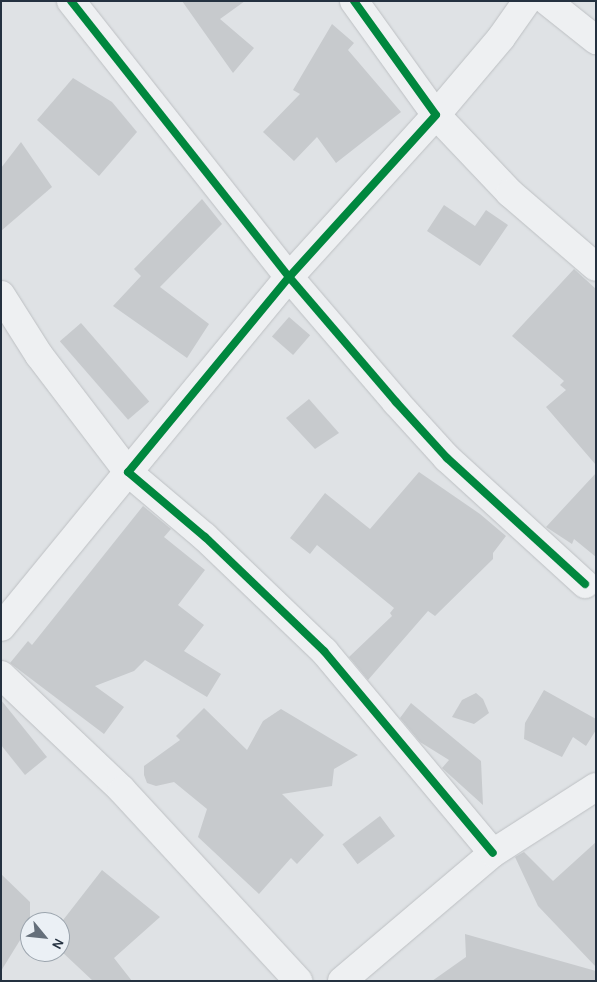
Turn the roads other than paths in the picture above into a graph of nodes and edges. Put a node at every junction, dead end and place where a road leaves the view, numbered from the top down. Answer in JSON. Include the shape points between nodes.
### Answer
{"nodes":[{"id":1,"x":71,"y":1,"type":"edge"},
{"id":2,"x":354,"y":1,"type":"edge"},
{"id":3,"x":527,"y":1,"type":"edge"},
{"id":4,"x":547,"y":1,"type":"edge"},
{"id":5,"x":596,"y":40,"type":"edge"},
{"id":6,"x":436,"y":115,"type":"junction"},
{"id":7,"x":596,"y":267,"type":"edge"},
{"id":8,"x":289,"y":277,"type":"junction"},
{"id":9,"x":1,"y":295,"type":"edge"},
{"id":10,"x":128,"y":472,"type":"junction"},
{"id":11,"x":592,"y":585,"type":"edge"},
{"id":12,"x":1,"y":626,"type":"edge"},
{"id":13,"x":1,"y":675,"type":"edge"},
{"id":14,"x":596,"y":787,"type":"edge"},
{"id":15,"x":493,"y":853,"type":"junction"},
{"id":16,"x":298,"y":981,"type":"edge"},
{"id":17,"x":342,"y":981,"type":"edge"}],
"edges":[{"from":1,"to":8,"type":"street"},
{"from":2,"to":6,"type":"street"},
{"from":3,"to":6,"type":"street","via":[[501,38]]},
{"from":4,"to":5,"type":"street"},
{"from":6,"to":7,"type":"street","via":[[510,193]]},
{"from":6,"to":8,"type":"street"},
{"from":8,"to":10,"type":"street"},
{"from":8,"to":11,"type":"street","via":[[447,458]]},
{"from":9,"to":10,"type":"street","via":[[39,355]]},
{"from":10,"to":12,"type":"street"},
{"from":10,"to":15,"type":"street","via":[[205,537],[324,651]]},
{"from":13,"to":16,"type":"street","via":[[122,790]]},
{"from":14,"to":15,"type":"street"},
{"from":15,"to":17,"type":"street"}]}
